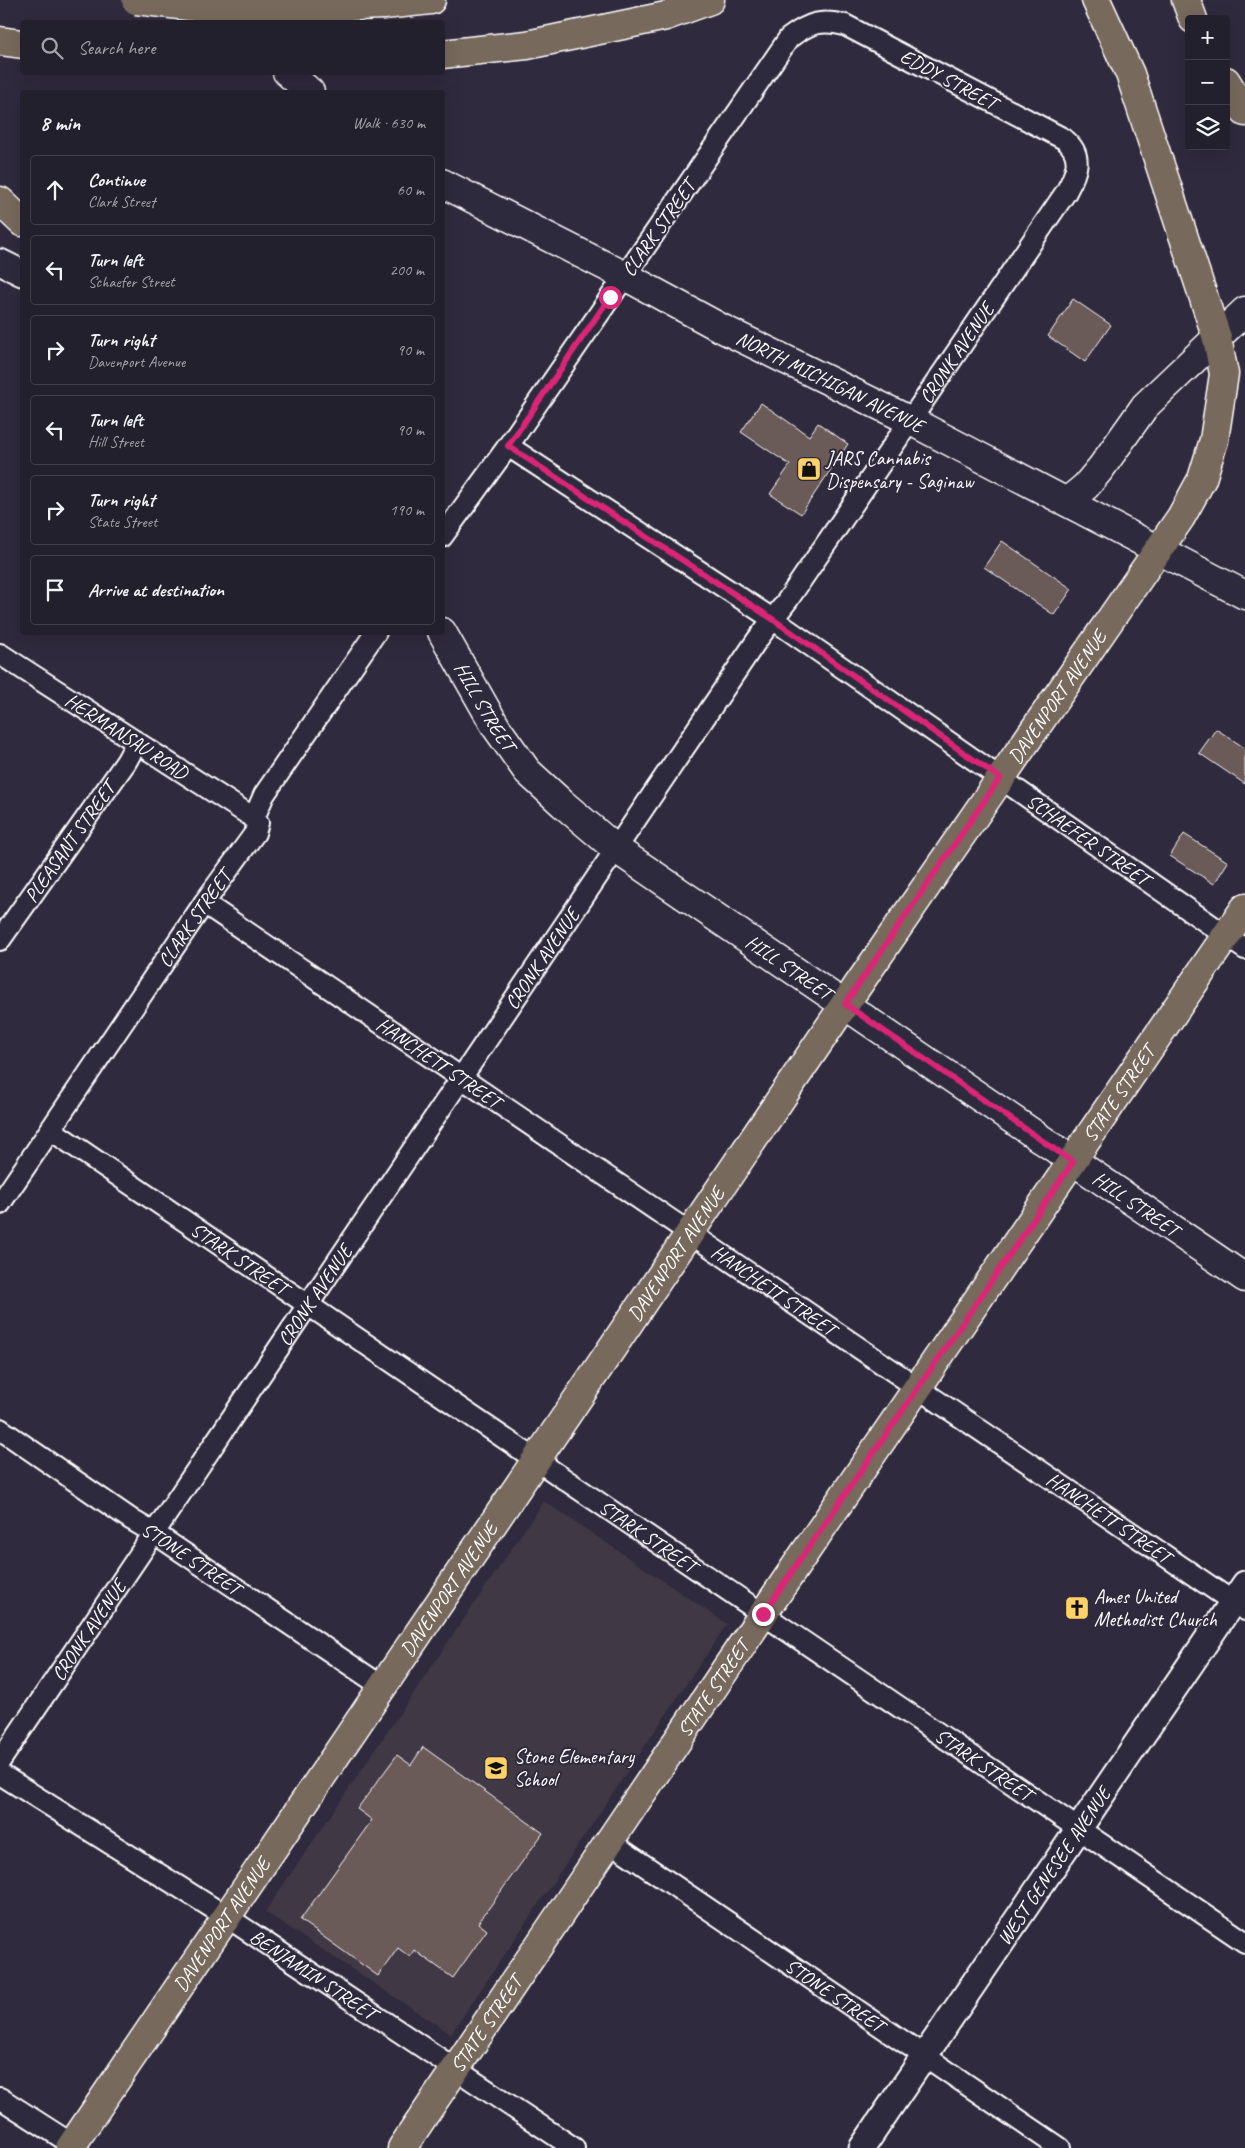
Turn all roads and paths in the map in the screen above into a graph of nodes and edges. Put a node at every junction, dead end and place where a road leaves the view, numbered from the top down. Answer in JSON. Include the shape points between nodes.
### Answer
{"nodes":[{"id":1,"x":136,"y":0,"type":"edge"},
{"id":2,"x":203,"y":0,"type":"edge"},
{"id":3,"x":431,"y":0,"type":"edge"},
{"id":4,"x":710,"y":0,"type":"edge"},
{"id":5,"x":1096,"y":0,"type":"edge"},
{"id":6,"x":1186,"y":0,"type":"edge"},
{"id":7,"x":1192,"y":15,"type":"edge"},
{"id":8,"x":227,"y":20,"type":"edge"},
{"id":9,"x":811,"y":24,"type":"joint"},
{"id":10,"x":0,"y":41,"type":"edge"},
{"id":11,"x":20,"y":44,"type":"edge"},
{"id":12,"x":445,"y":54,"type":"edge"},
{"id":13,"x":290,"y":75,"type":"edge"},
{"id":14,"x":1230,"y":88,"type":"edge"},
{"id":15,"x":308,"y":90,"type":"edge"},
{"id":16,"x":1245,"y":112,"type":"edge"},
{"id":17,"x":1076,"y":156,"type":"joint"},
{"id":18,"x":445,"y":185,"type":"edge"},
{"id":19,"x":0,"y":201,"type":"edge"},
{"id":20,"x":20,"y":220,"type":"edge"},
{"id":21,"x":0,"y":262,"type":"edge"},
{"id":22,"x":20,"y":272,"type":"edge"},
{"id":23,"x":625,"y":276,"type":"junction"},
{"id":24,"x":1245,"y":312,"type":"edge"},
{"id":25,"x":1217,"y":338,"type":"junction"},
{"id":26,"x":911,"y":422,"type":"junction"},
{"id":27,"x":508,"y":446,"type":"junction"},
{"id":28,"x":1067,"y":502,"type":"junction"},
{"id":29,"x":445,"y":533,"type":"edge"},
{"id":30,"x":1159,"y":550,"type":"junction"},
{"id":31,"x":1245,"y":595,"type":"edge"},
{"id":32,"x":774,"y":620,"type":"junction"},
{"id":33,"x":374,"y":635,"type":"edge"},
{"id":34,"x":444,"y":635,"type":"edge"},
{"id":35,"x":0,"y":654,"type":"edge"},
{"id":36,"x":138,"y":742,"type":"junction"},
{"id":37,"x":1000,"y":778,"type":"junction"},
{"id":38,"x":254,"y":818,"type":"junction"},
{"id":39,"x":616,"y":849,"type":"junction"},
{"id":40,"x":204,"y":903,"type":"junction"},
{"id":41,"x":1245,"y":908,"type":"edge"},
{"id":42,"x":0,"y":940,"type":"edge"},
{"id":43,"x":1236,"y":943,"type":"edge"},
{"id":44,"x":845,"y":1004,"type":"junction"},
{"id":45,"x":462,"y":1077,"type":"junction"},
{"id":46,"x":51,"y":1130,"type":"junction"},
{"id":47,"x":1073,"y":1162,"type":"junction"},
{"id":48,"x":0,"y":1204,"type":"edge"},
{"id":49,"x":691,"y":1234,"type":"junction"},
{"id":50,"x":1245,"y":1278,"type":"edge"},
{"id":51,"x":307,"y":1305,"type":"junction"},
{"id":52,"x":918,"y":1388,"type":"junction"},
{"id":53,"x":0,"y":1429,"type":"edge"},
{"id":54,"x":535,"y":1460,"type":"junction"},
{"id":55,"x":154,"y":1533,"type":"junction"},
{"id":56,"x":1241,"y":1599,"type":"edge"},
{"id":57,"x":763,"y":1614,"type":"junction"},
{"id":58,"x":383,"y":1687,"type":"junction"},
{"id":59,"x":0,"y":1761,"type":"edge"},
{"id":60,"x":0,"y":1774,"type":"edge"},
{"id":61,"x":1079,"y":1830,"type":"junction"},
{"id":62,"x":610,"y":1842,"type":"junction"},
{"id":63,"x":227,"y":1917,"type":"junction"},
{"id":64,"x":1245,"y":1942,"type":"edge"},
{"id":65,"x":924,"y":2056,"type":"junction"},
{"id":66,"x":457,"y":2069,"type":"junction"},
{"id":67,"x":0,"y":2098,"type":"edge"},
{"id":68,"x":73,"y":2147,"type":"edge"},
{"id":69,"x":402,"y":2148,"type":"edge"},
{"id":70,"x":574,"y":2148,"type":"edge"},
{"id":71,"x":862,"y":2148,"type":"edge"},
{"id":72,"x":1060,"y":2148,"type":"edge"}],
"edges":[{"from":1,"to":3,"type":"main road","bridge":true,"via":[[232,11]]},
{"from":2,"to":8,"type":"main road"},
{"from":4,"to":12,"type":"main road","via":[[666,16],[527,45]]},
{"from":5,"to":25,"type":"main road","name":"DAVENPORT AVENUE","via":[[1130,74]]},
{"from":6,"to":7,"type":"main road"},
{"from":9,"to":17,"type":"street","name":"EDDY STREET","via":[[828,21],[845,25],[1064,139],[1073,146]]},
{"from":9,"to":23,"type":"street","name":"CLARK STREET","via":[[789,38]]},
{"from":10,"to":11,"type":"main road"},
{"from":13,"to":15,"type":"main road"},
{"from":14,"to":16,"type":"main road"},
{"from":17,"to":26,"type":"street","name":"CRONK AVENUE","via":[[1076,172],[1066,192]]},
{"from":18,"to":23,"type":"main road","name":"NORTH MICHIGAN AVENUE"},
{"from":19,"to":20,"type":"main road"},
{"from":21,"to":22,"type":"street"},
{"from":23,"to":26,"type":"main road","name":"NORTH MICHIGAN AVENUE"},
{"from":23,"to":27,"type":"street","name":"CLARK STREET"},
{"from":24,"to":25,"type":"main road"},
{"from":25,"to":28,"type":"main road","via":[[1145,406],[1101,468]]},
{"from":25,"to":30,"type":"main road","name":"DAVENPORT AVENUE","via":[[1224,374],[1214,440],[1202,479]]},
{"from":26,"to":28,"type":"main road","name":"NORTH MICHIGAN AVENUE"},
{"from":26,"to":32,"type":"street","name":"CRONK AVENUE"},
{"from":27,"to":29,"type":"street","name":"CLARK STREET"},
{"from":27,"to":32,"type":"street","name":"SCHAEFER STREET"},
{"from":28,"to":30,"type":"main road","name":"NORTH MICHIGAN AVENUE"},
{"from":30,"to":31,"type":"main road","name":"NORTH MICHIGAN AVENUE"},
{"from":30,"to":37,"type":"main road","name":"DAVENPORT AVENUE"},
{"from":32,"to":37,"type":"street","name":"SCHAEFER STREET"},
{"from":32,"to":39,"type":"street","name":"CRONK AVENUE","via":[[751,648]]},
{"from":33,"to":38,"type":"street","name":"CLARK STREET","via":[[264,795]]},
{"from":34,"to":39,"type":"main road","name":"HILL STREET","via":[[496,727],[527,771]]},
{"from":35,"to":36,"type":"street","name":"HERMANSAU ROAD"},
{"from":36,"to":38,"type":"street","name":"HERMANSAU ROAD"},
{"from":36,"to":42,"type":"street","name":"PLEASANT STREET"},
{"from":37,"to":43,"type":"street","name":"SCHAEFER STREET"},
{"from":37,"to":44,"type":"main road","name":"DAVENPORT AVENUE"},
{"from":38,"to":40,"type":"street","name":"CLARK STREET","via":[[258,823],[255,833]]},
{"from":39,"to":44,"type":"main road","name":"HILL STREET"},
{"from":39,"to":45,"type":"street","name":"CRONK AVENUE"},
{"from":40,"to":45,"type":"street","name":"HANCHETT STREET"},
{"from":40,"to":46,"type":"street","name":"CLARK STREET"},
{"from":41,"to":43,"type":"main road","name":"STATE STREET"},
{"from":43,"to":47,"type":"main road","name":"STATE STREET"},
{"from":44,"to":47,"type":"main road","name":"HILL STREET"},
{"from":44,"to":49,"type":"main road","name":"DAVENPORT AVENUE"},
{"from":45,"to":49,"type":"street","name":"HANCHETT STREET"},
{"from":45,"to":51,"type":"street","name":"CRONK AVENUE"},
{"from":46,"to":48,"type":"street","name":"CLARK STREET"},
{"from":46,"to":51,"type":"street","name":"STARK STREET"},
{"from":47,"to":50,"type":"main road","name":"HILL STREET"},
{"from":47,"to":52,"type":"main road","name":"STATE STREET"},
{"from":49,"to":52,"type":"street","name":"HANCHETT STREET"},
{"from":49,"to":54,"type":"main road","name":"DAVENPORT AVENUE"},
{"from":51,"to":54,"type":"street","name":"STARK STREET"},
{"from":51,"to":55,"type":"street","name":"CRONK AVENUE"},
{"from":52,"to":56,"type":"street","name":"HANCHETT STREET"},
{"from":52,"to":57,"type":"main road","name":"STATE STREET"},
{"from":53,"to":55,"type":"street","name":"STONE STREET"},
{"from":54,"to":57,"type":"street","name":"STARK STREET"},
{"from":54,"to":58,"type":"main road","name":"DAVENPORT AVENUE"},
{"from":55,"to":58,"type":"street","name":"STONE STREET"},
{"from":55,"to":59,"type":"street","name":"CRONK AVENUE"},
{"from":56,"to":61,"type":"street","name":"WEST GENESEE AVENUE"},
{"from":57,"to":61,"type":"street","name":"STARK STREET"},
{"from":57,"to":62,"type":"main road","name":"STATE STREET"},
{"from":58,"to":63,"type":"main road","name":"DAVENPORT AVENUE"},
{"from":60,"to":63,"type":"street","name":"BENJAMIN STREET"},
{"from":61,"to":64,"type":"street","name":"STARK STREET"},
{"from":61,"to":65,"type":"street","name":"WEST GENESEE AVENUE"},
{"from":62,"to":65,"type":"street","name":"STONE STREET"},
{"from":62,"to":66,"type":"main road","name":"STATE STREET"},
{"from":63,"to":66,"type":"street","name":"BENJAMIN STREET"},
{"from":63,"to":68,"type":"main road","name":"DAVENPORT AVENUE"},
{"from":65,"to":71,"type":"street","name":"WEST GENESEE AVENUE"},
{"from":65,"to":72,"type":"street","name":"STONE STREET"},
{"from":66,"to":69,"type":"main road","name":"STATE STREET"},
{"from":66,"to":70,"type":"street","name":"BENJAMIN STREET"},
{"from":67,"to":68,"type":"street"}]}
